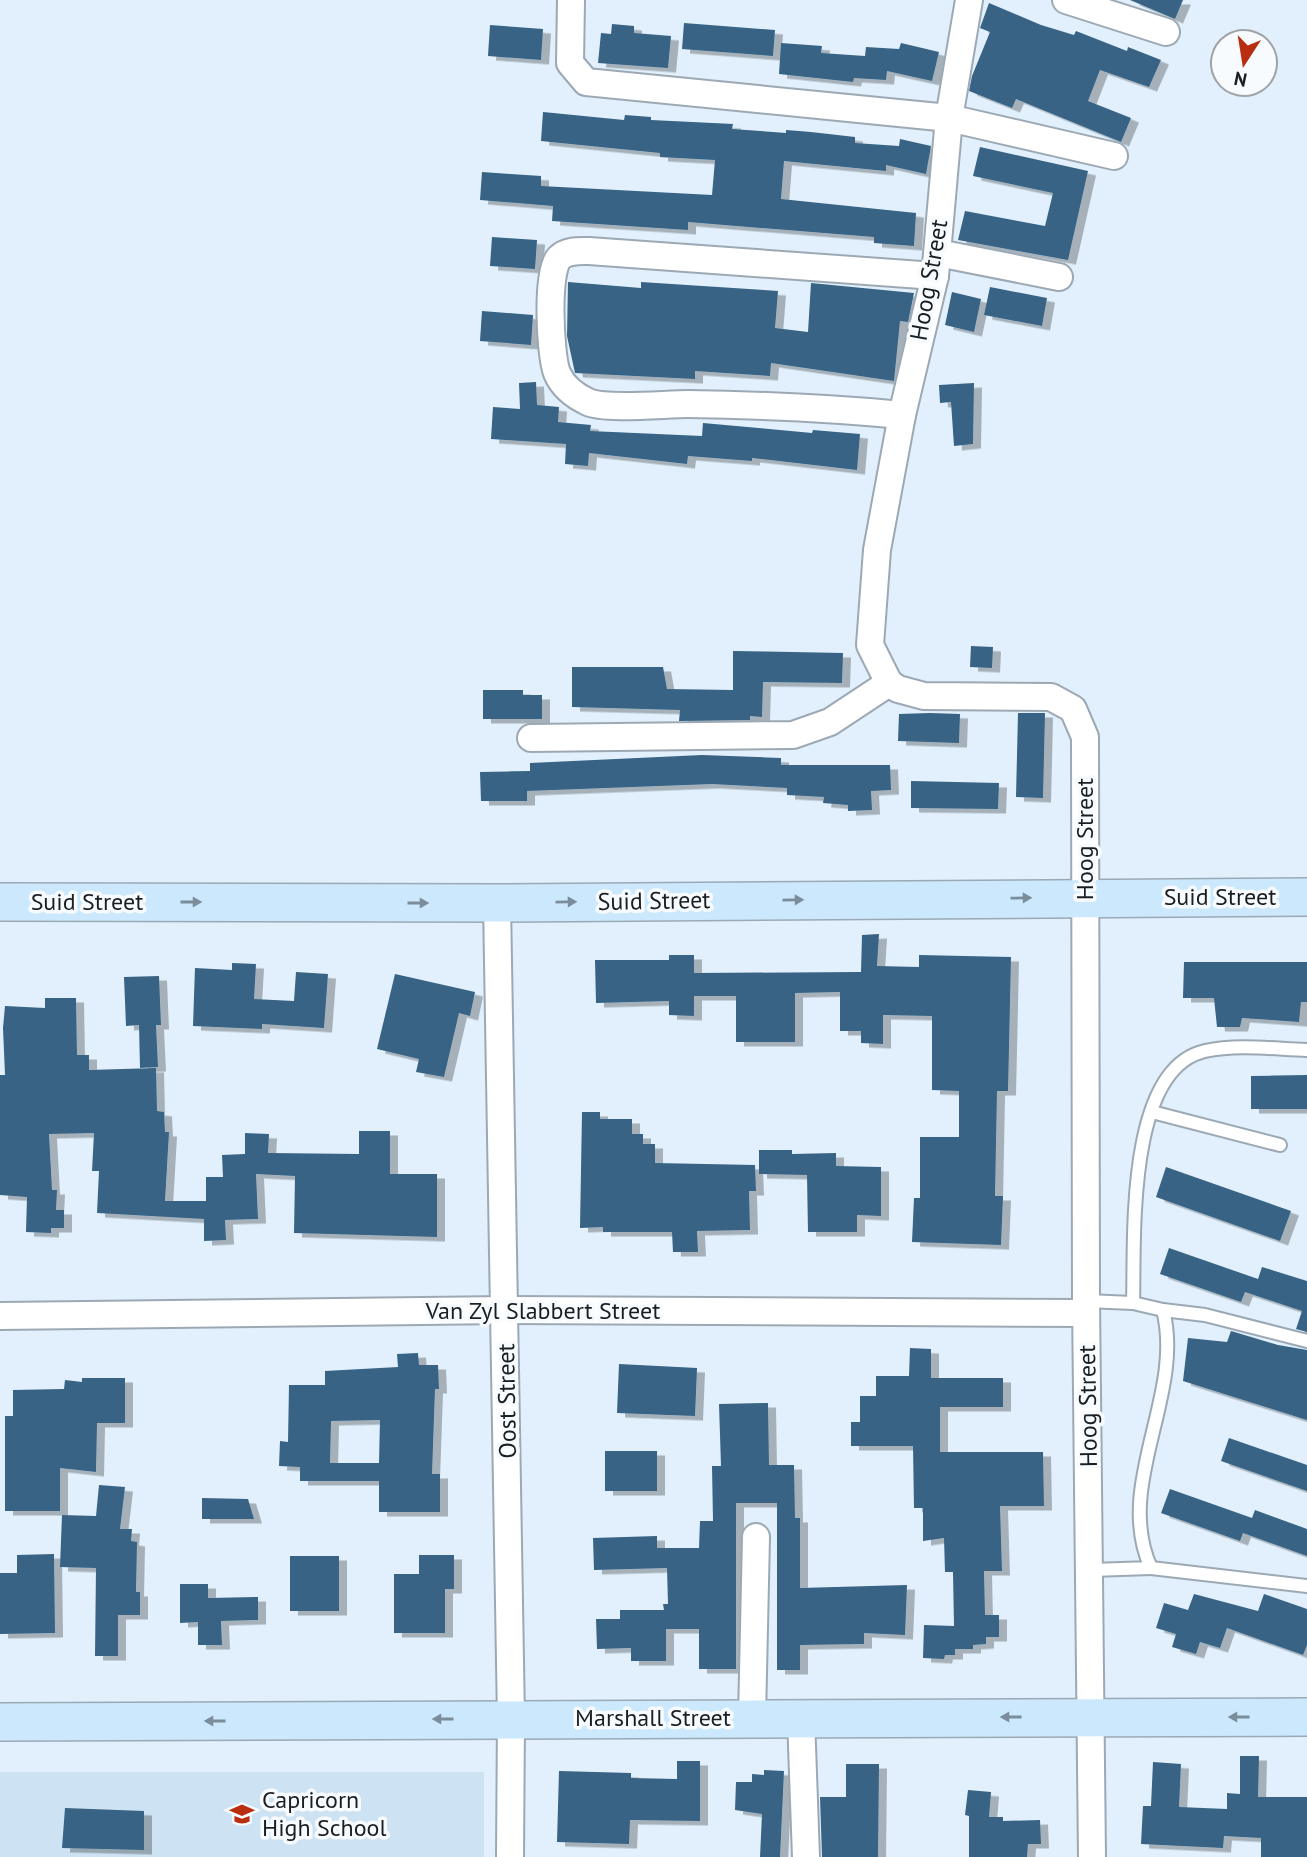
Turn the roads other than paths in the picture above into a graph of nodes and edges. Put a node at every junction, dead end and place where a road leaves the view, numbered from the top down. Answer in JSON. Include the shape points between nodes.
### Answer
{"nodes":[{"id":1,"x":571,"y":0,"type":"edge"},
{"id":2,"x":969,"y":0,"type":"edge"},
{"id":3,"x":1066,"y":0,"type":"edge"},
{"id":4,"x":1166,"y":32,"type":"dead end"},
{"id":5,"x":949,"y":118,"type":"junction"},
{"id":6,"x":1114,"y":156,"type":"dead end"},
{"id":7,"x":937,"y":264,"type":"junction"},
{"id":8,"x":1059,"y":277,"type":"dead end"},
{"id":9,"x":902,"y":415,"type":"junction"},
{"id":10,"x":889,"y":683,"type":"junction"},
{"id":11,"x":531,"y":738,"type":"dead end"},
{"id":12,"x":1307,"y":897,"type":"edge"},
{"id":13,"x":1085,"y":898,"type":"junction"},
{"id":14,"x":0,"y":902,"type":"edge"},
{"id":15,"x":497,"y":903,"type":"junction"},
{"id":16,"x":1307,"y":1050,"type":"edge"},
{"id":17,"x":1152,"y":1112,"type":"junction"},
{"id":18,"x":1280,"y":1146,"type":"dead end"},
{"id":19,"x":1133,"y":1303,"type":"junction"},
{"id":20,"x":1086,"y":1307,"type":"junction"},
{"id":21,"x":506,"y":1310,"type":"junction"},
{"id":22,"x":1163,"y":1310,"type":"junction"},
{"id":23,"x":0,"y":1316,"type":"edge"},
{"id":24,"x":1307,"y":1341,"type":"edge"},
{"id":25,"x":756,"y":1537,"type":"dead end"},
{"id":26,"x":1151,"y":1568,"type":"junction"},
{"id":27,"x":1091,"y":1570,"type":"junction"},
{"id":28,"x":1307,"y":1586,"type":"edge"},
{"id":29,"x":1093,"y":1717,"type":"junction"},
{"id":30,"x":1307,"y":1717,"type":"edge"},
{"id":31,"x":752,"y":1718,"type":"junction"},
{"id":32,"x":801,"y":1718,"type":"junction"},
{"id":33,"x":511,"y":1719,"type":"junction"},
{"id":34,"x":0,"y":1722,"type":"edge"},
{"id":35,"x":510,"y":1857,"type":"edge"},
{"id":36,"x":806,"y":1857,"type":"edge"},
{"id":37,"x":1092,"y":1857,"type":"edge"}],
"edges":[{"from":1,"to":5,"type":"street","via":[[570,63],[586,82]]},
{"from":2,"to":5,"type":"street","name":"Hoog Street"},
{"from":3,"to":4,"type":"street"},
{"from":5,"to":6,"type":"street"},
{"from":5,"to":7,"type":"street","name":"Hoog Street"},
{"from":7,"to":8,"type":"street"},
{"from":7,"to":9,"type":"street","name":"Hoog Street"},
{"from":7,"to":9,"type":"street","via":[[589,251],[566,253],[552,272],[556,372],[574,395],[585,401],[607,407],[639,403],[792,405]]},
{"from":9,"to":10,"type":"street","name":"Hoog Street","via":[[872,596],[870,645]]},
{"from":10,"to":11,"type":"street","via":[[830,722],[793,736]]},
{"from":10,"to":13,"type":"street","name":"Hoog Street","via":[[924,696],[1051,697],[1073,709],[1086,737]]},
{"from":12,"to":13,"type":"street","name":"Suid Street"},
{"from":15,"to":13,"type":"street","name":"Suid Street","one_way":true},
{"from":13,"to":20,"type":"street","name":"Hoog Street"},
{"from":14,"to":15,"type":"street","name":"Suid Street","one_way":true},
{"from":15,"to":21,"type":"street","name":"Oost Street"},
{"from":16,"to":17,"type":"lane","via":[[1204,1052],[1176,1067]]},
{"from":17,"to":18,"type":"lane"},
{"from":17,"to":19,"type":"lane","via":[[1141,1139],[1137,1170]]},
{"from":19,"to":20,"type":"lane"},
{"from":19,"to":22,"type":"lane"},
{"from":20,"to":21,"type":"street","name":"Van Zyl Slabbert Street"},
{"from":20,"to":27,"type":"street","name":"Hoog Street"},
{"from":21,"to":23,"type":"street","name":"Van Zyl Slabbert Street"},
{"from":21,"to":33,"type":"street","name":"Oost Street"},
{"from":22,"to":24,"type":"lane","via":[[1205,1315]]},
{"from":22,"to":26,"type":"lane","via":[[1168,1356],[1139,1504],[1141,1546]]},
{"from":25,"to":31,"type":"street"},
{"from":26,"to":27,"type":"lane"},
{"from":26,"to":28,"type":"lane"},
{"from":27,"to":29,"type":"street","name":"Hoog Street"},
{"from":30,"to":29,"type":"street","name":"Marshall Street","one_way":true},
{"from":29,"to":32,"type":"street","name":"Marshall Street","one_way":true},
{"from":29,"to":37,"type":"street","name":"Hoog Street"},
{"from":31,"to":32,"type":"street","name":"Marshall Street"},
{"from":31,"to":33,"type":"street","name":"Marshall Street"},
{"from":32,"to":36,"type":"street"},
{"from":33,"to":34,"type":"street","name":"Marshall Street","one_way":true},
{"from":33,"to":35,"type":"street","name":"Oost Street"}]}
